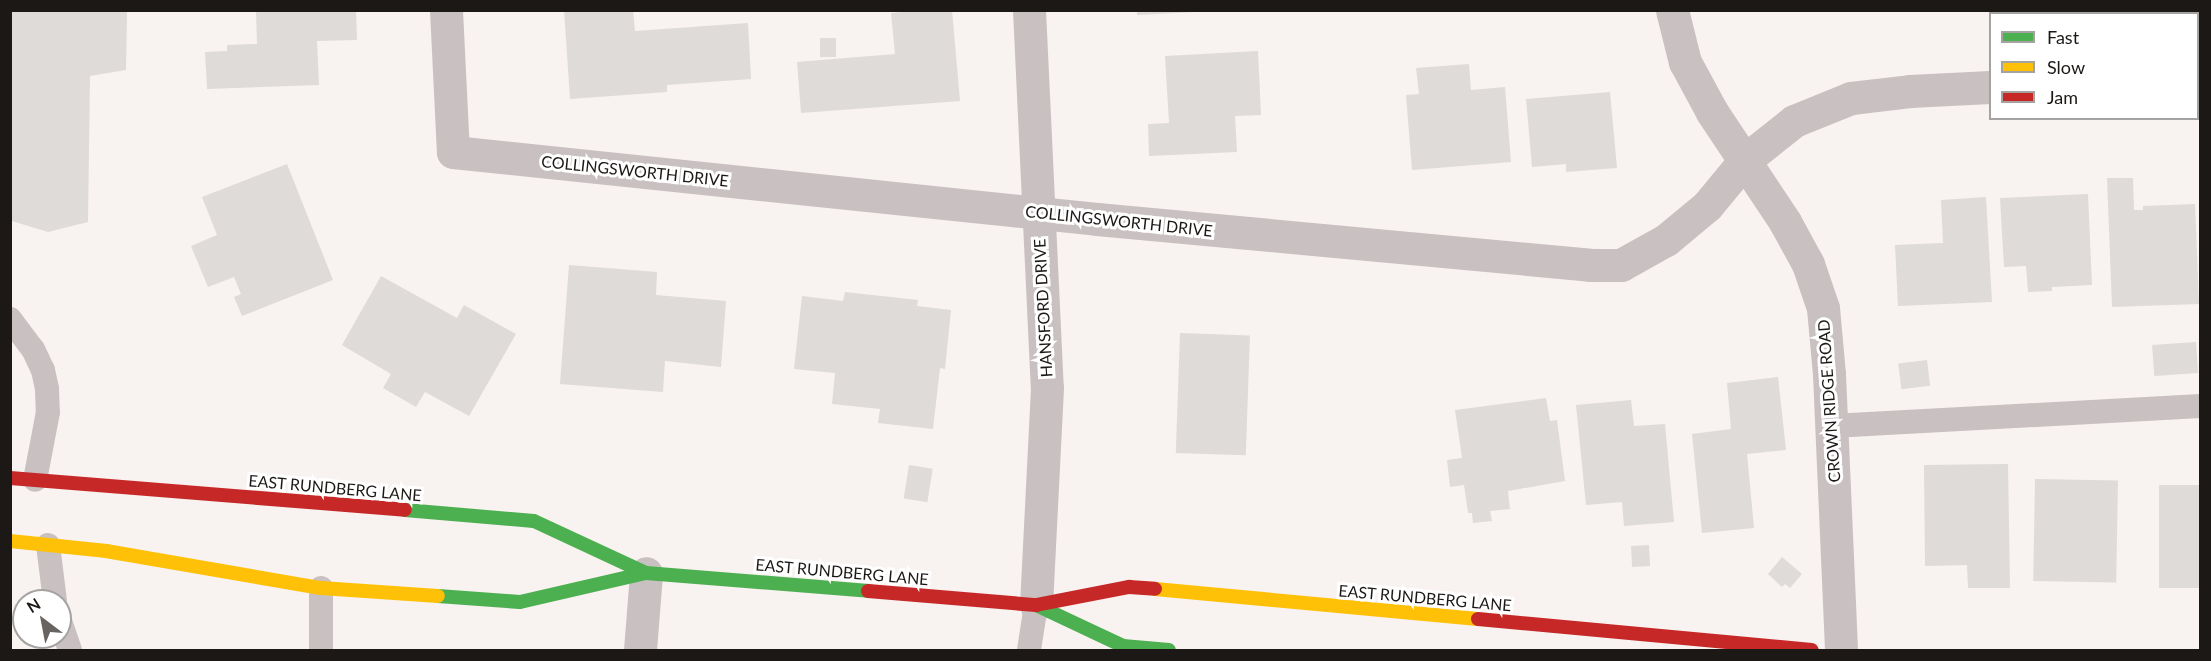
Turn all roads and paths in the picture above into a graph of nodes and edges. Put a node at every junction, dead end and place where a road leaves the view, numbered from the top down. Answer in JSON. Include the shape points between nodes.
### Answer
{"nodes":[{"id":1,"x":446,"y":10,"type":"edge"},
{"id":2,"x":1029,"y":10,"type":"edge"},
{"id":3,"x":1672,"y":10,"type":"edge"},
{"id":4,"x":1989,"y":87,"type":"edge"},
{"id":5,"x":1745,"y":160,"type":"junction"},
{"id":6,"x":1038,"y":213,"type":"junction"},
{"id":7,"x":10,"y":319,"type":"edge"},
{"id":8,"x":2200,"y":406,"type":"edge"},
{"id":9,"x":1832,"y":426,"type":"junction"},
{"id":10,"x":10,"y":478,"type":"edge"},
{"id":11,"x":35,"y":480,"type":"junction"},
{"id":12,"x":10,"y":541,"type":"edge"},
{"id":13,"x":48,"y":545,"type":"junction"},
{"id":14,"x":646,"y":573,"type":"junction"},
{"id":15,"x":321,"y":588,"type":"junction"},
{"id":16,"x":54,"y":589,"type":"edge"},
{"id":17,"x":1036,"y":605,"type":"junction"},
{"id":18,"x":321,"y":651,"type":"edge"},
{"id":19,"x":640,"y":651,"type":"edge"},
{"id":20,"x":1029,"y":651,"type":"edge"},
{"id":21,"x":1169,"y":651,"type":"edge"},
{"id":22,"x":1812,"y":651,"type":"edge"},
{"id":23,"x":1841,"y":651,"type":"edge"}],
"edges":[{"from":1,"to":6,"type":"street","name":"COLLINGSWORTH DRIVE","via":[[453,152]]},
{"from":2,"to":6,"type":"street","name":"HANSFORD DRIVE"},
{"from":3,"to":5,"type":"street","name":"CROWN RIDGE ROAD","via":[[1685,62],[1712,112]]},
{"from":4,"to":5,"type":"street","name":"COLLINGSWORTH DRIVE","via":[[1851,98],[1794,121]]},
{"from":5,"to":6,"type":"street","name":"COLLINGSWORTH DRIVE","via":[[1707,206],[1666,240],[1621,266]]},
{"from":5,"to":9,"type":"street","name":"CROWN RIDGE ROAD","via":[[1808,264],[1823,308]]},
{"from":6,"to":17,"type":"street","name":"HANSFORD DRIVE","via":[[1047,388]]},
{"from":7,"to":11,"type":"lane","via":[[33,349],[47,389],[48,412]]},
{"from":8,"to":9,"type":"lane"},
{"from":9,"to":23,"type":"street","name":"CROWN RIDGE ROAD"},
{"from":10,"to":11,"type":"main road","name":"EAST RUNDBERG LANE"},
{"from":11,"to":14,"type":"main road","name":"EAST RUNDBERG LANE","via":[[534,521]]},
{"from":12,"to":13,"type":"main road","name":"EAST RUNDBERG LANE"},
{"from":13,"to":15,"type":"main road","name":"EAST RUNDBERG LANE","via":[[106,551]]},
{"from":13,"to":16,"type":"lane"},
{"from":14,"to":15,"type":"main road","name":"EAST RUNDBERG LANE","via":[[520,602]]},
{"from":14,"to":17,"type":"main road","name":"EAST RUNDBERG LANE"},
{"from":14,"to":19,"type":"street"},
{"from":15,"to":18,"type":"lane"},
{"from":17,"to":20,"type":"lane"},
{"from":17,"to":21,"type":"main road","name":"EAST RUNDBERG LANE","via":[[1123,646]]},
{"from":17,"to":22,"type":"main road","name":"EAST RUNDBERG LANE","via":[[1129,587]]}]}
